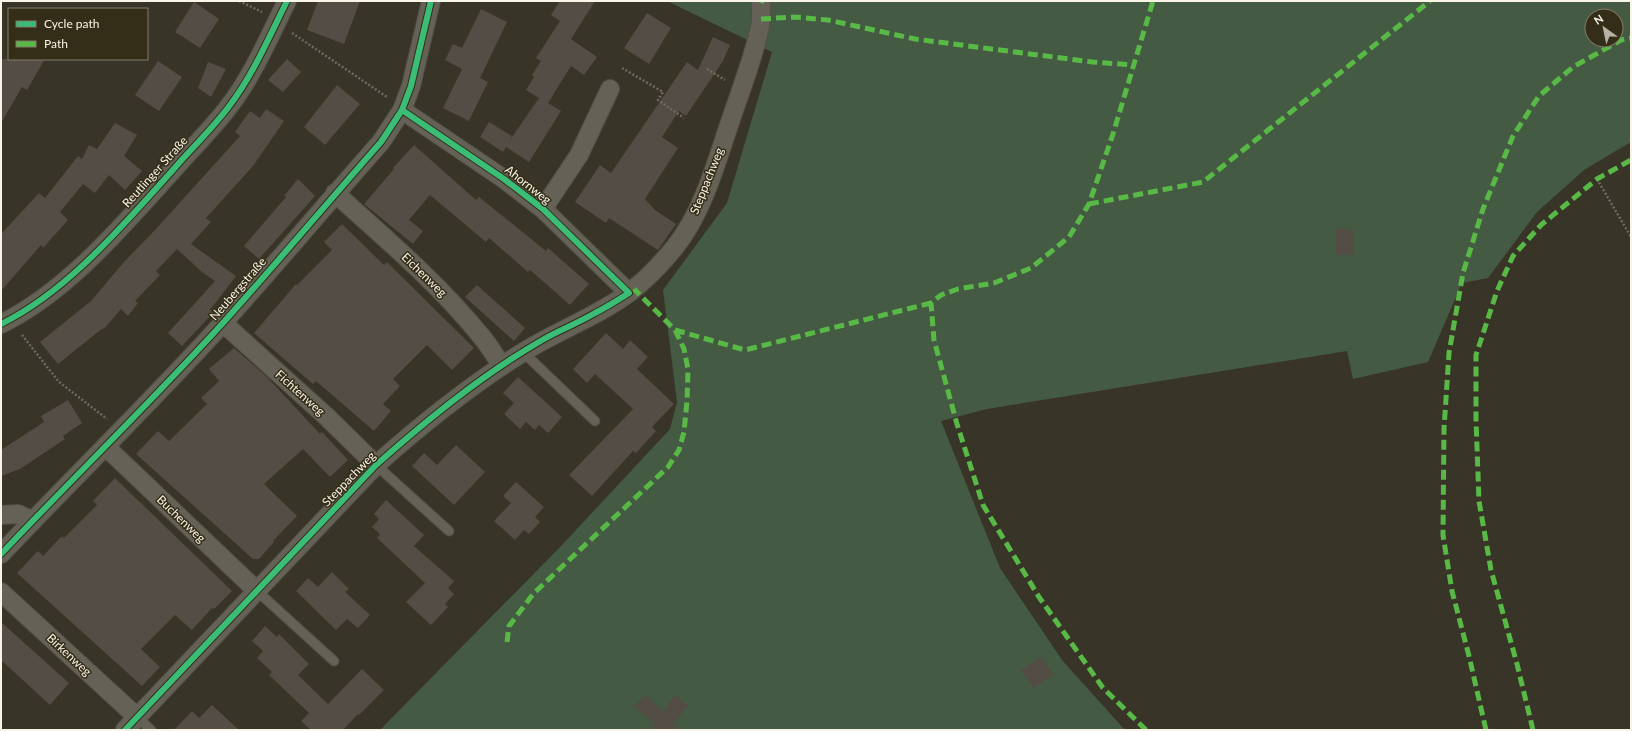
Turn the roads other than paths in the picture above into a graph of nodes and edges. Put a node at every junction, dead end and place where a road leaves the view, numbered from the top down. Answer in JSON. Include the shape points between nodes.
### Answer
{"nodes":[{"id":1,"x":287,"y":1,"type":"edge"},
{"id":2,"x":431,"y":1,"type":"edge"},
{"id":3,"x":761,"y":2,"type":"dead end"},
{"id":4,"x":610,"y":89,"type":"dead end"},
{"id":5,"x":402,"y":109,"type":"junction"},
{"id":6,"x":335,"y":193,"type":"junction"},
{"id":7,"x":543,"y":209,"type":"junction"},
{"id":8,"x":629,"y":293,"type":"junction"},
{"id":9,"x":6,"y":322,"type":"edge"},
{"id":10,"x":223,"y":323,"type":"junction"},
{"id":11,"x":523,"y":352,"type":"junction"},
{"id":12,"x":502,"y":366,"type":"junction"},
{"id":13,"x":595,"y":421,"type":"dead end"},
{"id":14,"x":106,"y":448,"type":"junction"},
{"id":15,"x":376,"y":465,"type":"junction"},
{"id":16,"x":1,"y":515,"type":"edge"},
{"id":17,"x":33,"y":521,"type":"junction"},
{"id":18,"x":449,"y":531,"type":"dead end"},
{"id":19,"x":1,"y":554,"type":"edge"},
{"id":20,"x":1,"y":592,"type":"edge"},
{"id":21,"x":257,"y":592,"type":"junction"},
{"id":22,"x":334,"y":661,"type":"dead end"},
{"id":23,"x":131,"y":724,"type":"edge"},
{"id":24,"x":151,"y":730,"type":"edge"}],
"edges":[{"from":1,"to":9,"type":"street","name":"Reutlinger Straße","via":[[257,61],[230,105],[133,214],[84,264],[46,296]]},
{"from":2,"to":5,"type":"street","name":"Neubergstraße","via":[[411,86]]},
{"from":3,"to":8,"type":"street","name":"Steppachweg","via":[[760,30],[708,187],[676,246],[652,273]]},
{"from":4,"to":7,"type":"street","name":"Ahornweg","via":[[579,155]]},
{"from":5,"to":6,"type":"street","name":"Neubergstraße","via":[[381,142]]},
{"from":5,"to":7,"type":"street","name":"Ahornweg"},
{"from":6,"to":10,"type":"street","name":"Neubergstraße"},
{"from":6,"to":12,"type":"street","name":"Eichenweg","via":[[419,268],[449,299],[482,337]]},
{"from":7,"to":8,"type":"street","name":"Ahornweg"},
{"from":8,"to":11,"type":"street","name":"Steppachweg"},
{"from":10,"to":14,"type":"street","name":"Neubergstraße"},
{"from":10,"to":15,"type":"street","name":"Fichtenweg"},
{"from":11,"to":12,"type":"street","name":"Steppachweg"},
{"from":11,"to":13,"type":"lane"},
{"from":12,"to":15,"type":"street","name":"Steppachweg","via":[[440,410]]},
{"from":14,"to":17,"type":"street","name":"Neubergstraße"},
{"from":14,"to":21,"type":"street","name":"Buchenweg"},
{"from":15,"to":18,"type":"lane","name":"Steppachweg"},
{"from":15,"to":21,"type":"street","name":"Steppachweg"},
{"from":16,"to":17,"type":"street","via":[[18,514]]},
{"from":17,"to":19,"type":"street","name":"Neubergstraße"},
{"from":20,"to":23,"type":"street","name":"Birkenweg"},
{"from":21,"to":22,"type":"lane"},
{"from":21,"to":23,"type":"street","name":"Steppachweg"},
{"from":23,"to":24,"type":"lane"}]}
